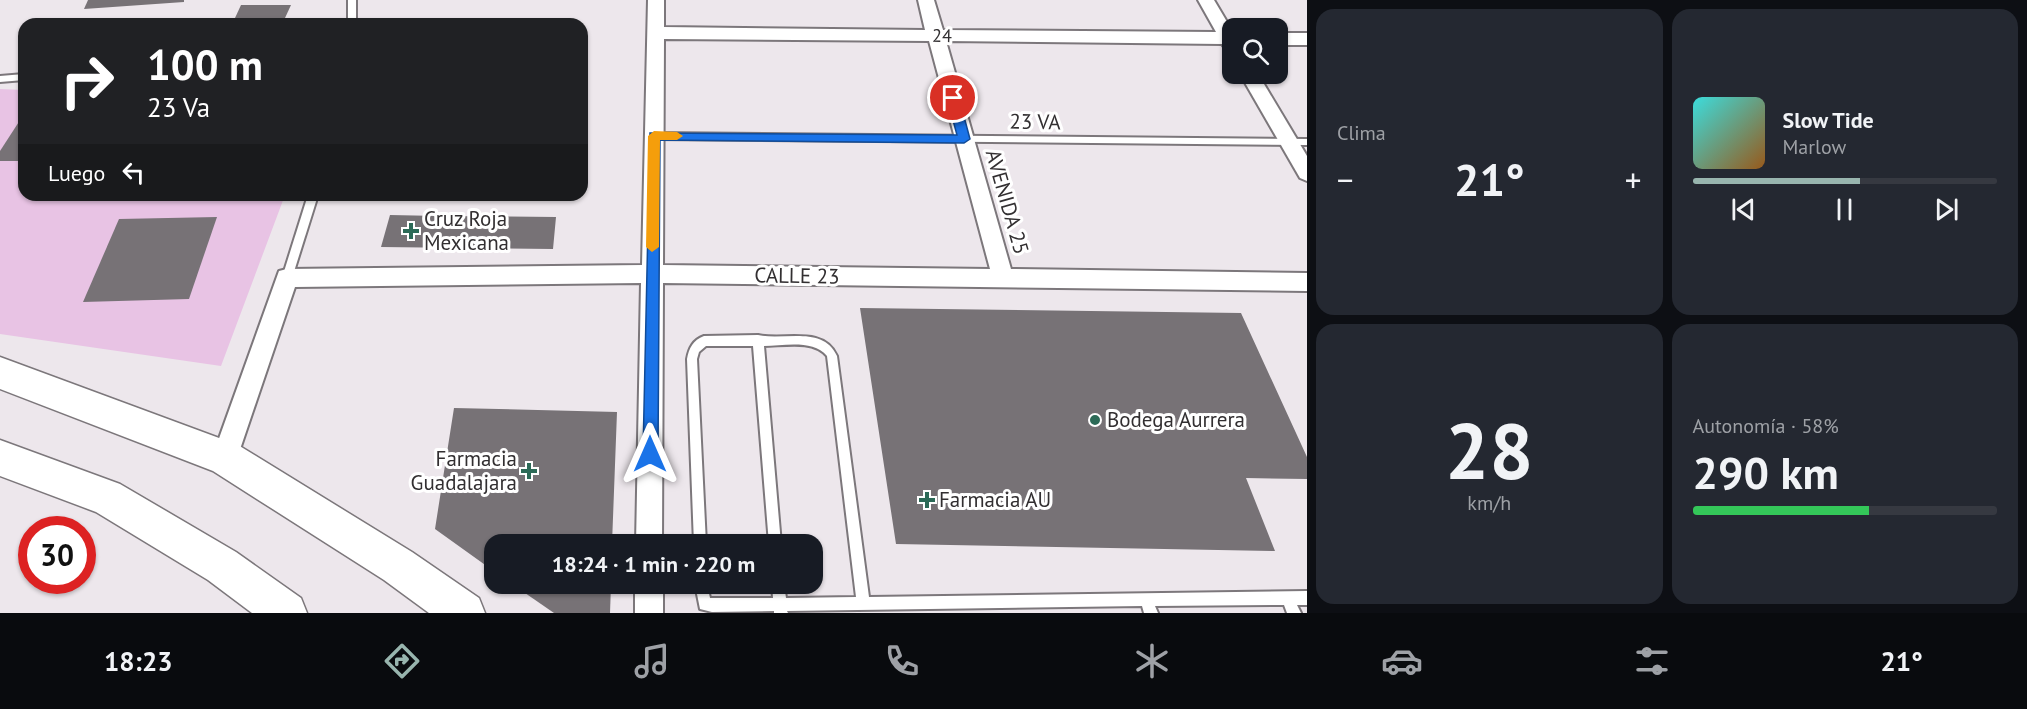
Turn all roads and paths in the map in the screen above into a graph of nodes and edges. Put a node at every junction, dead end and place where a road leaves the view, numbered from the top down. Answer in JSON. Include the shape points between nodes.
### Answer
{"nodes":[{"id":1,"x":352,"y":0,"type":"edge"},
{"id":2,"x":656,"y":0,"type":"edge"},
{"id":3,"x":926,"y":0,"type":"edge"},
{"id":4,"x":1206,"y":0,"type":"edge"},
{"id":5,"x":352,"y":18,"type":"edge"},
{"id":6,"x":1222,"y":26,"type":"edge"},
{"id":7,"x":656,"y":33,"type":"junction"},
{"id":8,"x":936,"y":36,"type":"junction"},
{"id":9,"x":1288,"y":39,"type":"edge"},
{"id":10,"x":1307,"y":39,"type":"edge"},
{"id":11,"x":1222,"y":41,"type":"edge"},
{"id":12,"x":18,"y":78,"type":"edge"},
{"id":13,"x":0,"y":79,"type":"edge"},
{"id":14,"x":1256,"y":84,"type":"edge"},
{"id":15,"x":654,"y":136,"type":"junction"},
{"id":16,"x":964,"y":139,"type":"junction"},
{"id":17,"x":1298,"y":142,"type":"edge"},
{"id":18,"x":1307,"y":173,"type":"edge"},
{"id":19,"x":310,"y":201,"type":"edge"},
{"id":20,"x":652,"y":274,"type":"junction"},
{"id":21,"x":287,"y":278,"type":"junction"},
{"id":22,"x":1003,"y":278,"type":"junction"},
{"id":23,"x":1307,"y":282,"type":"edge"},
{"id":24,"x":759,"y":340,"type":"junction"},
{"id":25,"x":0,"y":373,"type":"edge"},
{"id":26,"x":0,"y":458,"type":"edge"},
{"id":27,"x":225,"y":458,"type":"junction"},
{"id":28,"x":649,"y":534,"type":"edge"},
{"id":29,"x":700,"y":534,"type":"edge"},
{"id":30,"x":774,"y":534,"type":"edge"},
{"id":31,"x":649,"y":594,"type":"edge"},
{"id":32,"x":703,"y":594,"type":"edge"},
{"id":33,"x":779,"y":594,"type":"edge"},
{"id":34,"x":1288,"y":598,"type":"junction"},
{"id":35,"x":1307,"y":598,"type":"edge"},
{"id":36,"x":863,"y":604,"type":"junction"},
{"id":37,"x":1060,"y":607,"type":"edge"},
{"id":38,"x":1149,"y":607,"type":"edge"},
{"id":39,"x":973,"y":608,"type":"edge"},
{"id":40,"x":780,"y":609,"type":"edge"},
{"id":41,"x":286,"y":613,"type":"edge"},
{"id":42,"x":464,"y":613,"type":"edge"},
{"id":43,"x":649,"y":613,"type":"edge"},
{"id":44,"x":1294,"y":613,"type":"edge"}],
"edges":[{"from":1,"to":5,"type":"lane"},
{"from":2,"to":7,"type":"street"},
{"from":3,"to":8,"type":"street","name":"AVENIDA 25"},
{"from":4,"to":6,"type":"street"},
{"from":7,"to":8,"type":"street","name":"24"},
{"from":7,"to":15,"type":"street"},
{"from":8,"to":11,"type":"street","name":"24"},
{"from":8,"to":16,"type":"street","name":"AVENIDA 25"},
{"from":9,"to":10,"type":"street"},
{"from":12,"to":13,"type":"lane"},
{"from":14,"to":17,"type":"street"},
{"from":15,"to":16,"type":"lane","name":"23 VA"},
{"from":15,"to":20,"type":"street"},
{"from":16,"to":17,"type":"lane","name":"23 VA"},
{"from":16,"to":22,"type":"street","name":"AVENIDA 25"},
{"from":17,"to":18,"type":"street"},
{"from":19,"to":21,"type":"lane"},
{"from":20,"to":21,"type":"street","name":"CALLE 23"},
{"from":20,"to":22,"type":"street","name":"CALLE 23"},
{"from":20,"to":28,"type":"street"},
{"from":21,"to":27,"type":"street"},
{"from":22,"to":23,"type":"street","name":"CALLE 23"},
{"from":24,"to":29,"type":"lane","via":[[704,340],[694,350]]},
{"from":24,"to":30,"type":"lane"},
{"from":24,"to":36,"type":"lane","via":[[812,341],[828,348],[832,356]]},
{"from":25,"to":27,"type":"main road"},
{"from":26,"to":41,"type":"main road","via":[[106,497],[222,566]]},
{"from":27,"to":42,"type":"main road","via":[[398,566]]},
{"from":31,"to":43,"type":"street"},
{"from":32,"to":40,"type":"lane","via":[[705,604]]},
{"from":33,"to":40,"type":"lane"},
{"from":34,"to":35,"type":"lane"},
{"from":34,"to":38,"type":"lane"},
{"from":34,"to":44,"type":"lane"},
{"from":36,"to":39,"type":"lane"},
{"from":36,"to":40,"type":"lane"},
{"from":37,"to":38,"type":"lane"},
{"from":37,"to":39,"type":"lane"}]}
